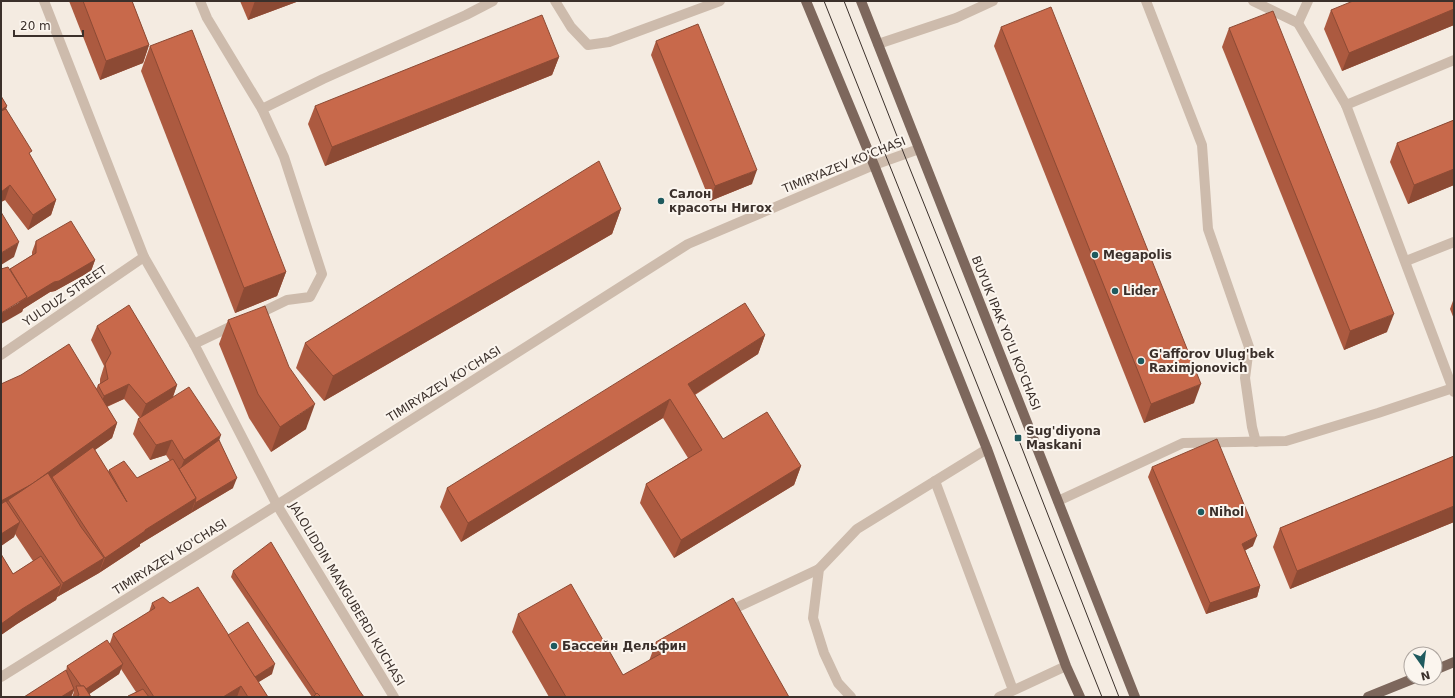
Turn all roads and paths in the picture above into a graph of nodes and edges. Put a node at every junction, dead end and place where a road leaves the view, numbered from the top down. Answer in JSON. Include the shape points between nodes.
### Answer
{"nodes":[{"id":1,"x":44,"y":1,"type":"edge"},
{"id":2,"x":200,"y":1,"type":"edge"},
{"id":3,"x":493,"y":1,"type":"edge"},
{"id":4,"x":555,"y":1,"type":"edge"},
{"id":5,"x":720,"y":1,"type":"edge"},
{"id":6,"x":806,"y":1,"type":"edge"},
{"id":7,"x":861,"y":1,"type":"edge"},
{"id":8,"x":993,"y":1,"type":"edge"},
{"id":9,"x":1146,"y":1,"type":"edge"},
{"id":10,"x":1253,"y":1,"type":"edge"},
{"id":11,"x":1308,"y":1,"type":"edge"},
{"id":12,"x":1298,"y":22,"type":"junction"},
{"id":13,"x":878,"y":44,"type":"junction"},
{"id":14,"x":1454,"y":60,"type":"edge"},
{"id":15,"x":1346,"y":105,"type":"junction"},
{"id":16,"x":262,"y":108,"type":"junction"},
{"id":17,"x":919,"y":149,"type":"junction"},
{"id":18,"x":874,"y":165,"type":"junction"},
{"id":19,"x":1454,"y":242,"type":"edge"},
{"id":20,"x":144,"y":257,"type":"junction"},
{"id":21,"x":1406,"y":261,"type":"junction"},
{"id":22,"x":194,"y":344,"type":"junction"},
{"id":23,"x":1,"y":355,"type":"edge"},
{"id":24,"x":1453,"y":390,"type":"edge"},
{"id":25,"x":1256,"y":442,"type":"junction"},
{"id":26,"x":987,"y":449,"type":"junction"},
{"id":27,"x":935,"y":481,"type":"junction"},
{"id":28,"x":1058,"y":501,"type":"junction"},
{"id":29,"x":277,"y":505,"type":"junction"},
{"id":30,"x":819,"y":569,"type":"junction"},
{"id":31,"x":719,"y":616,"type":"edge"},
{"id":32,"x":1454,"y":662,"type":"edge"},
{"id":33,"x":1066,"y":666,"type":"junction"},
{"id":34,"x":1443,"y":667,"type":"edge"},
{"id":35,"x":1,"y":677,"type":"edge"},
{"id":36,"x":1403,"y":683,"type":"edge"},
{"id":37,"x":1013,"y":690,"type":"junction"},
{"id":38,"x":394,"y":697,"type":"edge"},
{"id":39,"x":851,"y":697,"type":"edge"},
{"id":40,"x":999,"y":697,"type":"edge"},
{"id":41,"x":1080,"y":697,"type":"edge"},
{"id":42,"x":1135,"y":697,"type":"edge"},
{"id":43,"x":1368,"y":697,"type":"edge"}],
"edges":[{"from":1,"to":20,"type":"street","name":"JALOLIDDIN MANGUBERDI KUCHASI"},
{"from":2,"to":16,"type":"street","via":[[207,18]]},
{"from":3,"to":16,"type":"street"},
{"from":4,"to":5,"type":"street","via":[[571,28],[588,45],[609,42]]},
{"from":6,"to":18,"type":"main road"},
{"from":7,"to":13,"type":"main road","name":"BUYUK IPAK YO'LI KO'CHASI"},
{"from":8,"to":13,"type":"street","via":[[956,18]]},
{"from":9,"to":25,"type":"street","via":[[1202,146],[1208,229],[1249,347],[1245,378]]},
{"from":10,"to":12,"type":"street"},
{"from":11,"to":12,"type":"street"},
{"from":12,"to":15,"type":"street"},
{"from":13,"to":17,"type":"main road","name":"BUYUK IPAK YO'LI KO'CHASI"},
{"from":14,"to":15,"type":"street"},
{"from":15,"to":21,"type":"street"},
{"from":16,"to":22,"type":"street","via":[[284,157],[322,274],[310,297],[287,300]]},
{"from":17,"to":18,"type":"street","name":"TIMIRYAZEV KO'CHASI"},
{"from":17,"to":28,"type":"main road","name":"BUYUK IPAK YO'LI KO'CHASI"},
{"from":18,"to":26,"type":"main road"},
{"from":18,"to":29,"type":"street","name":"TIMIRYAZEV KO'CHASI","via":[[688,244]]},
{"from":19,"to":21,"type":"street"},
{"from":20,"to":22,"type":"street","name":"JALOLIDDIN MANGUBERDI KUCHASI"},
{"from":20,"to":23,"type":"street","name":"YULDUZ STREET"},
{"from":21,"to":24,"type":"street"},
{"from":22,"to":29,"type":"street","name":"JALOLIDDIN MANGUBERDI KUCHASI"},
{"from":24,"to":25,"type":"street","via":[[1286,441]]},
{"from":25,"to":28,"type":"street","via":[[1183,443]]},
{"from":26,"to":27,"type":"street"},
{"from":26,"to":33,"type":"main road"},
{"from":27,"to":30,"type":"street","via":[[857,529]]},
{"from":27,"to":37,"type":"street"},
{"from":28,"to":42,"type":"main road","name":"BUYUK IPAK YO'LI KO'CHASI"},
{"from":29,"to":35,"type":"street","name":"TIMIRYAZEV KO'CHASI"},
{"from":29,"to":38,"type":"street","name":"JALOLIDDIN MANGUBERDI KUCHASI"},
{"from":30,"to":31,"type":"street"},
{"from":30,"to":39,"type":"street","via":[[813,618],[824,653],[838,683]]},
{"from":32,"to":34,"type":"main road"},
{"from":33,"to":37,"type":"street"},
{"from":33,"to":41,"type":"main road"},
{"from":36,"to":43,"type":"main road"},
{"from":37,"to":40,"type":"street"}]}
